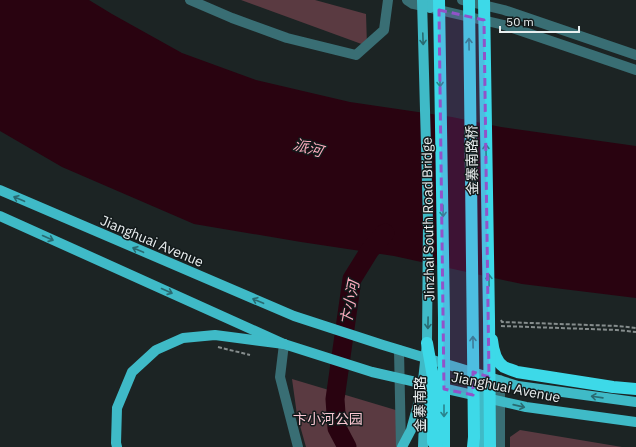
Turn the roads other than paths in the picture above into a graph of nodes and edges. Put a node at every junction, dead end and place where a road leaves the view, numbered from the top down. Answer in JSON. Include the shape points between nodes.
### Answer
{"nodes":[{"id":1,"x":190,"y":0,"type":"edge"},
{"id":2,"x":388,"y":0,"type":"edge"},
{"id":3,"x":407,"y":0,"type":"edge"},
{"id":4,"x":422,"y":0,"type":"edge"},
{"id":5,"x":462,"y":0,"type":"edge"},
{"id":6,"x":476,"y":1,"type":"edge"},
{"id":7,"x":433,"y":2,"type":"edge"},
{"id":8,"x":475,"y":18,"type":"junction"},
{"id":9,"x":636,"y":55,"type":"edge"},
{"id":10,"x":636,"y":70,"type":"edge"},
{"id":11,"x":0,"y":190,"type":"edge"},
{"id":12,"x":0,"y":216,"type":"edge"},
{"id":13,"x":494,"y":318,"type":"junction"},
{"id":14,"x":427,"y":343,"type":"junction"},
{"id":15,"x":284,"y":344,"type":"junction"},
{"id":16,"x":399,"y":350,"type":"junction"},
{"id":17,"x":435,"y":361,"type":"junction"},
{"id":18,"x":484,"y":375,"type":"junction"},
{"id":19,"x":400,"y":378,"type":"junction"},
{"id":20,"x":500,"y":380,"type":"junction"},
{"id":21,"x":434,"y":386,"type":"junction"},
{"id":22,"x":636,"y":389,"type":"edge"},
{"id":23,"x":483,"y":398,"type":"junction"},
{"id":24,"x":500,"y":401,"type":"junction"},
{"id":25,"x":636,"y":402,"type":"edge"},
{"id":26,"x":636,"y":422,"type":"edge"},
{"id":27,"x":444,"y":442,"type":"edge"},
{"id":28,"x":474,"y":442,"type":"edge"},
{"id":29,"x":117,"y":447,"type":"edge"},
{"id":30,"x":298,"y":447,"type":"edge"},
{"id":31,"x":402,"y":447,"type":"edge"},
{"id":32,"x":423,"y":447,"type":"edge"},
{"id":33,"x":435,"y":447,"type":"edge"},
{"id":34,"x":483,"y":447,"type":"edge"},
{"id":35,"x":490,"y":447,"type":"edge"},
{"id":36,"x":500,"y":447,"type":"edge"}],
"edges":[{"from":1,"to":2,"type":"street","via":[[287,38],[356,55],[384,30]]},
{"from":3,"to":7,"type":"street","via":[[413,4]]},
{"from":4,"to":14,"type":"main road","one_way":true,"bridge":true,"via":[[428,220]]},
{"from":5,"to":6,"type":"street"},
{"from":6,"to":8,"type":"main road"},
{"from":6,"to":9,"type":"street"},
{"from":13,"to":6,"type":"highway","name":"金寨南路桥","one_way":true,"bridge":true},
{"from":28,"to":6,"type":"highway","one_way":true,"bridge":true},
{"from":7,"to":8,"type":"street"},
{"from":7,"to":27,"type":"highway","name":"Jinzhai South Road Bridge","one_way":true,"bridge":true,"via":[[444,317]]},
{"from":8,"to":10,"type":"street","via":[[504,25]]},
{"from":16,"to":11,"type":"main road","name":"Jianghuai Avenue","one_way":true,"via":[[294,316]]},
{"from":12,"to":15,"type":"main road","one_way":true},
{"from":13,"to":22,"type":"highway","bridge":true,"via":[[493,348],[496,358],[504,367],[518,372]]},
{"from":13,"to":35,"type":"highway","bridge":true},
{"from":14,"to":31,"type":"main road","bridge":true,"via":[[422,390],[411,430]]},
{"from":14,"to":32,"type":"main road","bridge":true},
{"from":14,"to":33,"type":"highway","bridge":true,"via":[[432,376]]},
{"from":15,"to":19,"type":"main road","name":"Jianghuai Avenue","via":[[372,372]]},
{"from":15,"to":29,"type":"main road","bridge":true,"via":[[215,335],[183,338],[156,350],[132,372],[117,408]]},
{"from":15,"to":30,"type":"street","via":[[280,377]]},
{"from":16,"to":17,"type":"main road","name":"Jianghuai Avenue"},
{"from":16,"to":19,"type":"street"},
{"from":17,"to":18,"type":"main road","name":"Jianghuai Avenue"},
{"from":17,"to":21,"type":"main road","name":"金寨南路"},
{"from":18,"to":20,"type":"main road","name":"Jianghuai Avenue"},
{"from":18,"to":23,"type":"main road"},
{"from":19,"to":21,"type":"main road","name":"Jianghuai Avenue"},
{"from":19,"to":31,"type":"street"},
{"from":20,"to":24,"type":"street"},
{"from":25,"to":20,"type":"main road","name":"Jianghuai Avenue","one_way":true,"via":[[518,386]]},
{"from":21,"to":23,"type":"main road","name":"Jianghuai Avenue"},
{"from":21,"to":33,"type":"main road","name":"金寨南路"},
{"from":23,"to":24,"type":"main road","name":"Jianghuai Avenue"},
{"from":23,"to":34,"type":"main road"},
{"from":24,"to":26,"type":"main road","name":"Jianghuai Avenue","one_way":true},
{"from":24,"to":36,"type":"street"}]}
